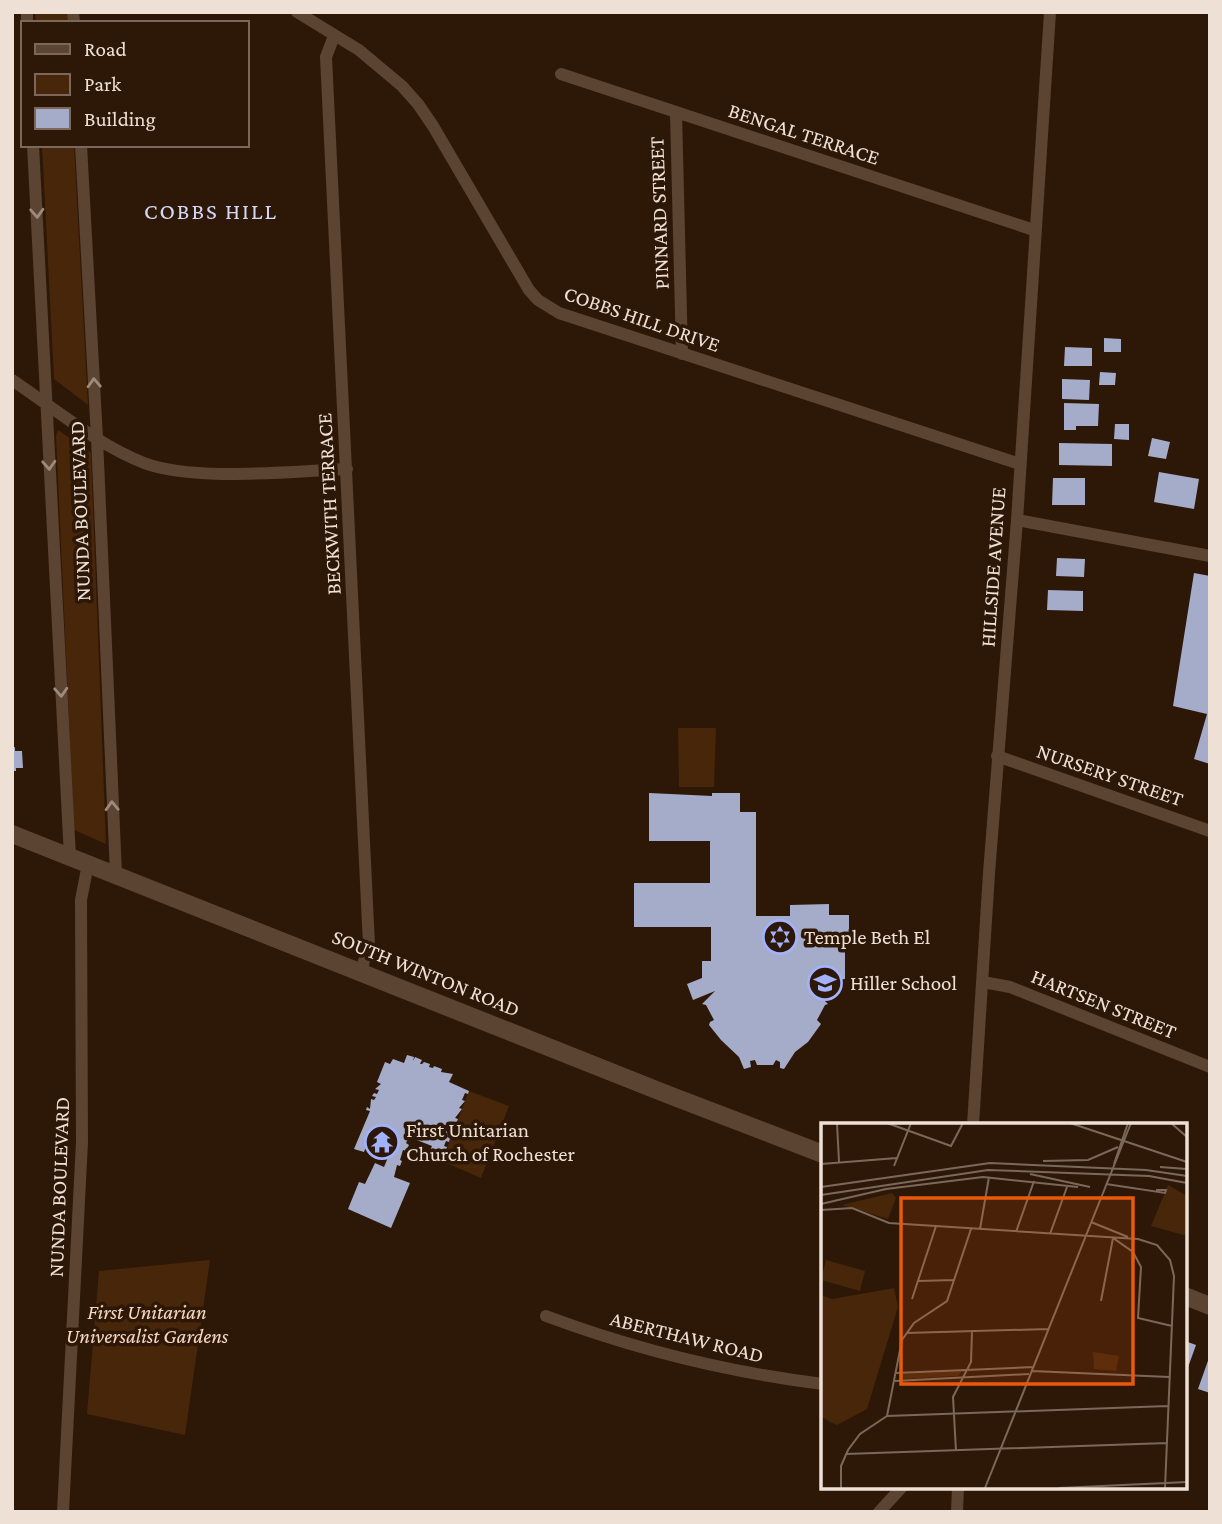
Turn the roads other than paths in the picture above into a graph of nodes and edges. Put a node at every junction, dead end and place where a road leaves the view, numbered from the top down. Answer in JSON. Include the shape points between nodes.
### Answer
{"nodes":[{"id":1,"x":297,"y":12,"type":"edge"},
{"id":2,"x":1050,"y":12,"type":"edge"},
{"id":3,"x":334,"y":36,"type":"junction"},
{"id":4,"x":561,"y":75,"type":"dead end"},
{"id":5,"x":676,"y":113,"type":"junction"},
{"id":6,"x":33,"y":147,"type":"edge"},
{"id":7,"x":80,"y":147,"type":"edge"},
{"id":8,"x":1034,"y":230,"type":"junction"},
{"id":9,"x":682,"y":354,"type":"junction"},
{"id":10,"x":12,"y":380,"type":"edge"},
{"id":11,"x":46,"y":403,"type":"junction"},
{"id":12,"x":97,"y":438,"type":"junction"},
{"id":13,"x":1020,"y":464,"type":"junction"},
{"id":14,"x":347,"y":469,"type":"junction"},
{"id":15,"x":1017,"y":520,"type":"junction"},
{"id":16,"x":1210,"y":556,"type":"edge"},
{"id":17,"x":997,"y":756,"type":"junction"},
{"id":18,"x":1210,"y":831,"type":"edge"},
{"id":19,"x":12,"y":834,"type":"edge"},
{"id":20,"x":70,"y":857,"type":"junction"},
{"id":21,"x":88,"y":864,"type":"junction"},
{"id":22,"x":116,"y":874,"type":"junction"},
{"id":23,"x":361,"y":971,"type":"junction"},
{"id":24,"x":983,"y":982,"type":"junction"},
{"id":25,"x":1210,"y":1067,"type":"edge"},
{"id":26,"x":973,"y":1123,"type":"edge"},
{"id":27,"x":821,"y":1153,"type":"edge"},
{"id":28,"x":1187,"y":1297,"type":"edge"},
{"id":29,"x":1210,"y":1306,"type":"edge"},
{"id":30,"x":545,"y":1317,"type":"dead end"},
{"id":31,"x":821,"y":1384,"type":"edge"},
{"id":32,"x":900,"y":1489,"type":"edge"},
{"id":33,"x":958,"y":1489,"type":"edge"},
{"id":34,"x":964,"y":1489,"type":"edge"},
{"id":35,"x":957,"y":1508,"type":"edge"},
{"id":36,"x":63,"y":1512,"type":"edge"},
{"id":37,"x":880,"y":1512,"type":"edge"}],
"edges":[{"from":1,"to":3,"type":"street","name":"COBBS HILL DRIVE"},
{"from":2,"to":8,"type":"street","name":"HILLSIDE AVENUE"},
{"from":3,"to":9,"type":"street","name":"COBBS HILL DRIVE","via":[[384,69],[418,104],[538,300],[559,313]]},
{"from":3,"to":14,"type":"street","name":"BECKWITH TERRACE","via":[[326,57]]},
{"from":4,"to":5,"type":"street","name":"BENGAL TERRACE"},
{"from":5,"to":8,"type":"street","name":"BENGAL TERRACE"},
{"from":5,"to":9,"type":"street","name":"PINNARD STREET"},
{"from":6,"to":11,"type":"street","name":"NUNDA BOULEVARD","one_way":true},
{"from":12,"to":7,"type":"street","name":"NUNDA BOULEVARD","one_way":true},
{"from":8,"to":13,"type":"street","name":"HILLSIDE AVENUE"},
{"from":9,"to":13,"type":"street","name":"COBBS HILL DRIVE"},
{"from":10,"to":11,"type":"street"},
{"from":11,"to":12,"type":"street"},
{"from":11,"to":20,"type":"street","name":"NUNDA BOULEVARD","one_way":true},
{"from":12,"to":14,"type":"street","via":[[144,463],[184,471]]},
{"from":22,"to":12,"type":"street","name":"NUNDA BOULEVARD","one_way":true},
{"from":13,"to":15,"type":"street","name":"HILLSIDE AVENUE"},
{"from":14,"to":23,"type":"street","name":"BECKWITH TERRACE","via":[[369,945]]},
{"from":15,"to":16,"type":"street"},
{"from":15,"to":17,"type":"street","name":"HILLSIDE AVENUE"},
{"from":17,"to":18,"type":"street","name":"NURSERY STREET"},
{"from":17,"to":24,"type":"street","name":"HILLSIDE AVENUE"},
{"from":19,"to":20,"type":"main road","name":"SOUTH WINTON ROAD"},
{"from":20,"to":21,"type":"main road","name":"SOUTH WINTON ROAD"},
{"from":21,"to":22,"type":"main road","name":"SOUTH WINTON ROAD"},
{"from":21,"to":36,"type":"street","name":"NUNDA BOULEVARD","via":[[82,900],[82,1142]]},
{"from":22,"to":23,"type":"main road","name":"SOUTH WINTON ROAD"},
{"from":23,"to":27,"type":"main road","name":"SOUTH WINTON ROAD"},
{"from":24,"to":25,"type":"street","name":"HARTSEN STREET","via":[[1010,987]]},
{"from":24,"to":26,"type":"street","name":"HILLSIDE AVENUE"},
{"from":28,"to":29,"type":"main road"},
{"from":30,"to":31,"type":"street","name":"ABERTHAW ROAD","via":[[685,1361]]},
{"from":32,"to":37,"type":"street"},
{"from":33,"to":35,"type":"street"},
{"from":34,"to":35,"type":"street"}]}
